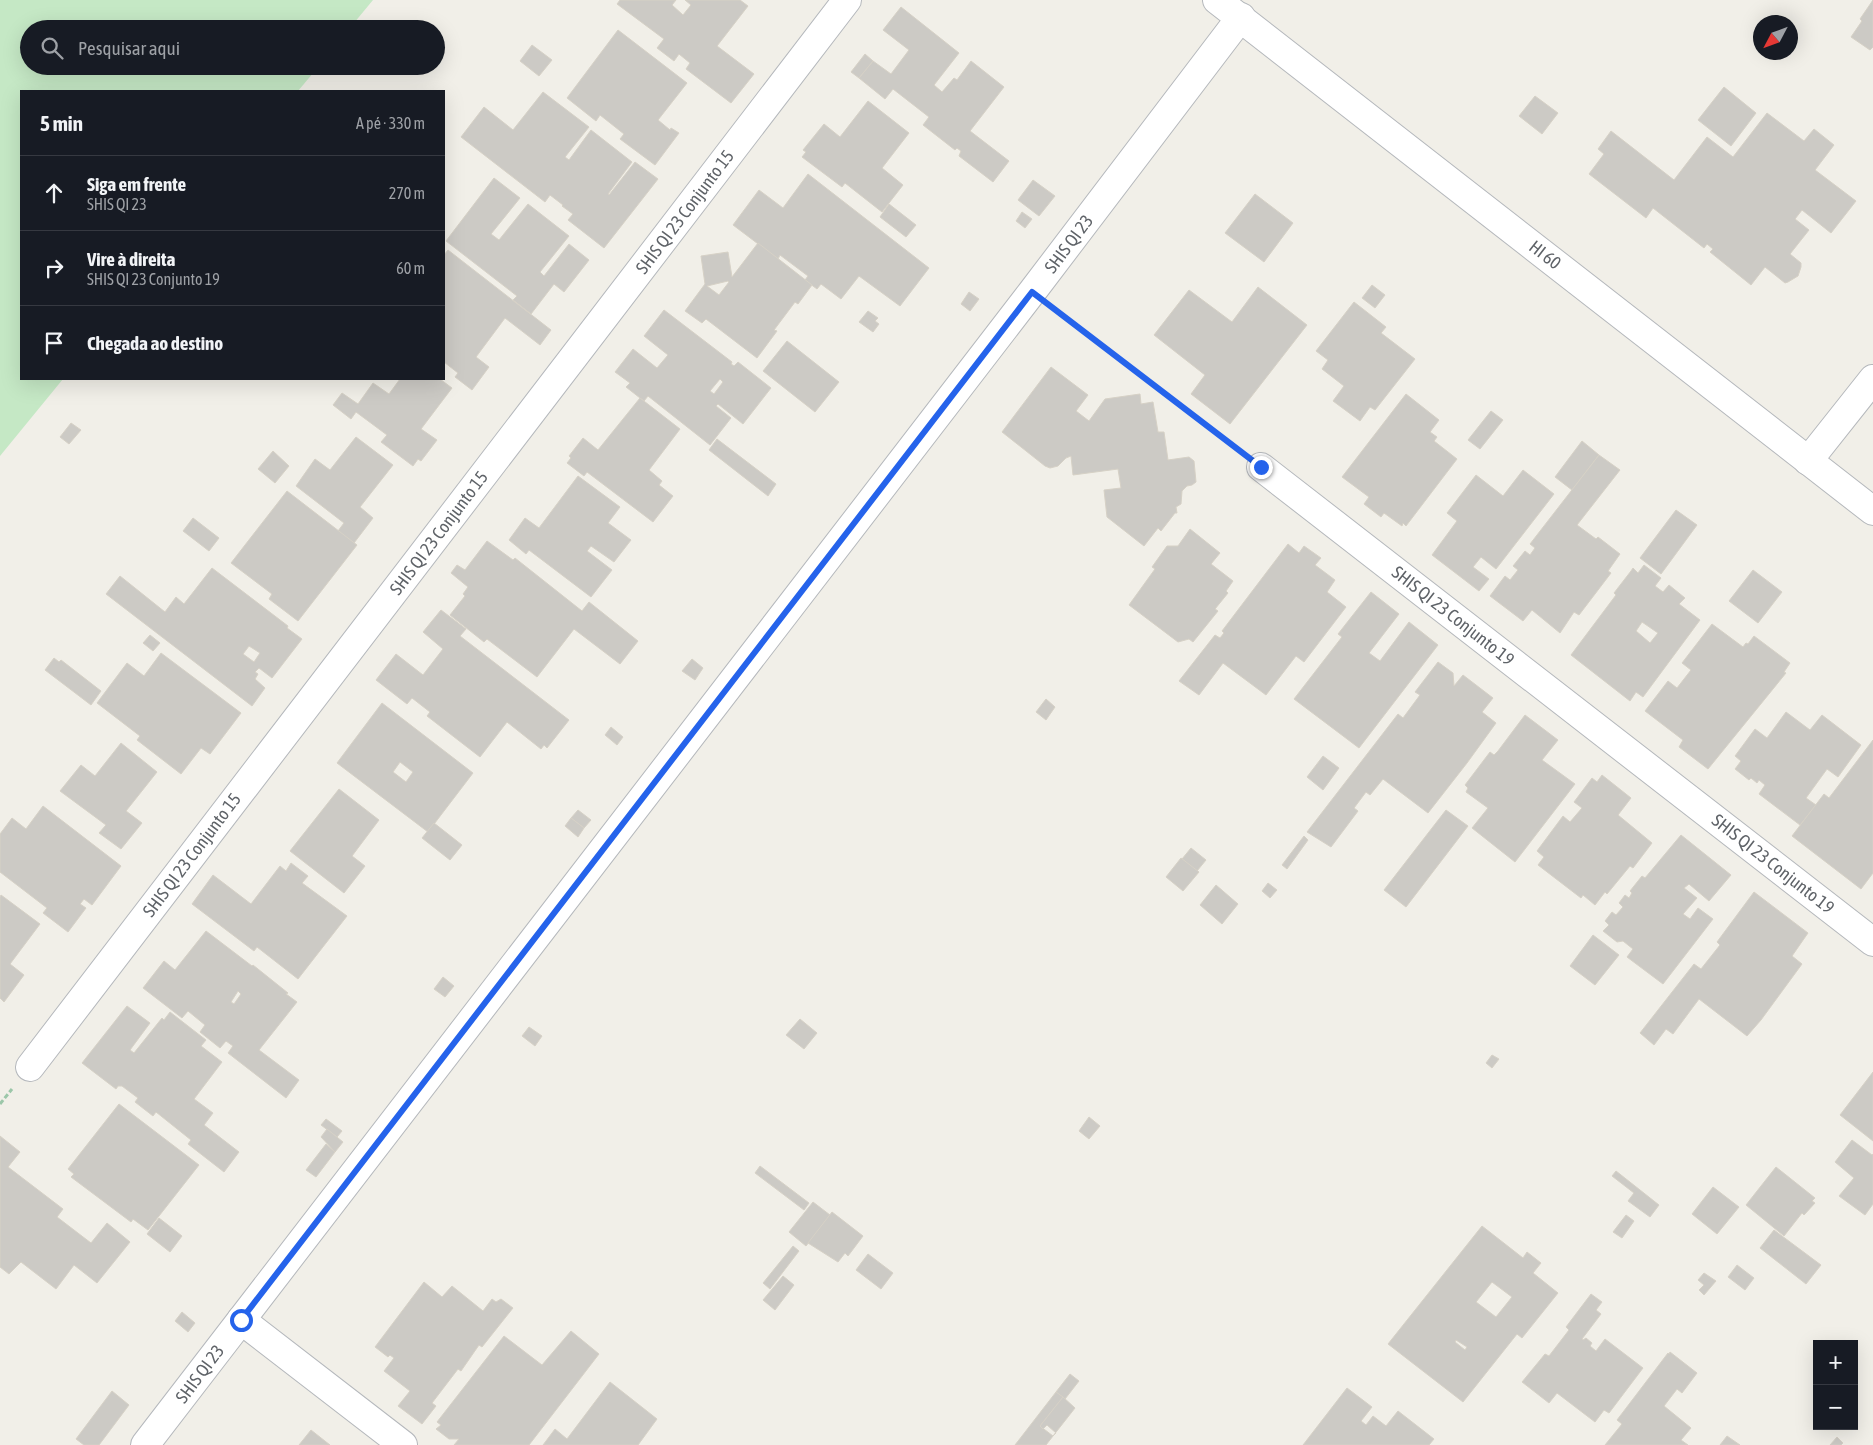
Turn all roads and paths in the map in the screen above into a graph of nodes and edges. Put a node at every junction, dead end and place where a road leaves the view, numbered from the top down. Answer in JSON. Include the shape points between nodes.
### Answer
{"nodes":[{"id":1,"x":847,"y":0,"type":"edge"},
{"id":2,"x":1217,"y":0,"type":"edge"},
{"id":3,"x":1241,"y":17,"type":"junction"},
{"id":4,"x":1032,"y":292,"type":"junction"},
{"id":5,"x":1873,"y":378,"type":"edge"},
{"id":6,"x":1808,"y":461,"type":"junction"},
{"id":7,"x":1261,"y":467,"type":"joint"},
{"id":8,"x":1873,"y":511,"type":"edge"},
{"id":9,"x":1873,"y":942,"type":"edge"},
{"id":10,"x":30,"y":1067,"type":"dead end"},
{"id":11,"x":241,"y":1320,"type":"junction"},
{"id":12,"x":145,"y":1445,"type":"edge"},
{"id":13,"x":403,"y":1445,"type":"edge"}],
"edges":[{"from":1,"to":10,"type":"street","name":"SHIS QI 23 Conjunto 15"},
{"from":2,"to":3,"type":"street","name":"HI 60"},
{"from":3,"to":4,"type":"street","name":"SHIS QI 23"},
{"from":3,"to":6,"type":"street","name":"HI 60"},
{"from":4,"to":7,"type":"path"},
{"from":4,"to":11,"type":"street","name":"SHIS QI 23"},
{"from":5,"to":6,"type":"street"},
{"from":6,"to":8,"type":"street","name":"HI 60"},
{"from":7,"to":9,"type":"street","name":"SHIS QI 23 Conjunto 19"},
{"from":11,"to":12,"type":"street","name":"SHIS QI 23"},
{"from":11,"to":13,"type":"street"}]}
